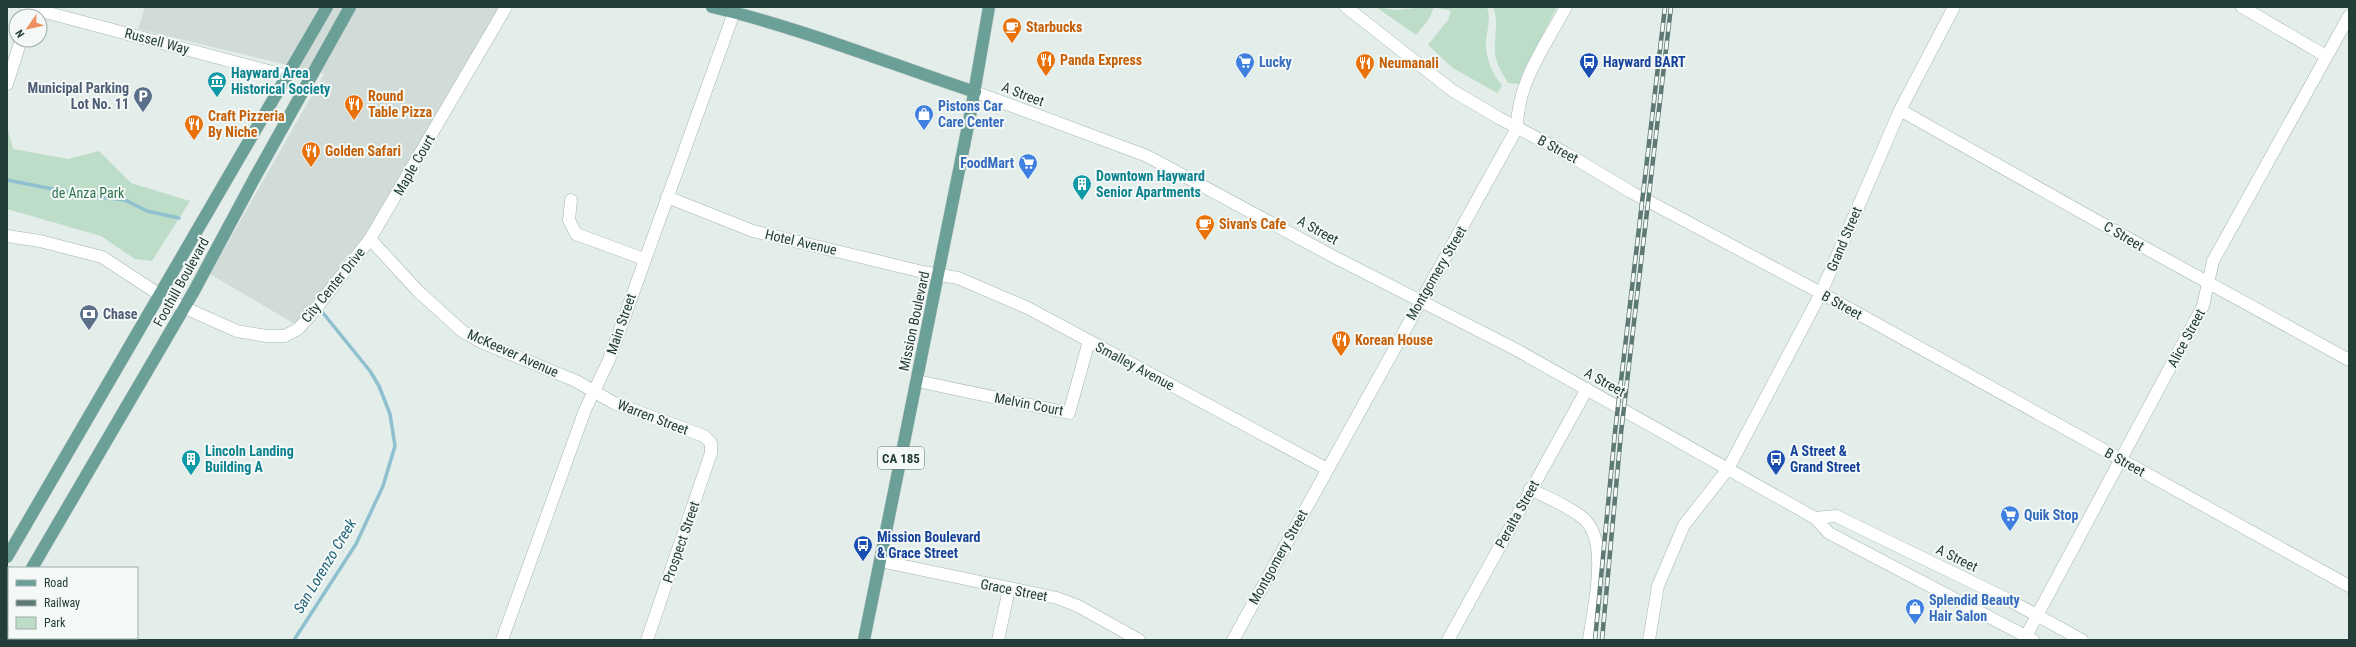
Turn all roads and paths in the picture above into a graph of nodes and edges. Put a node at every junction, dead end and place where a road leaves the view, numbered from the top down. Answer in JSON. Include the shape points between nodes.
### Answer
{"nodes":[{"id":1,"x":327,"y":7,"type":"edge"},
{"id":2,"x":350,"y":7,"type":"edge"},
{"id":3,"x":506,"y":7,"type":"edge"},
{"id":4,"x":712,"y":7,"type":"edge"},
{"id":5,"x":989,"y":7,"type":"edge"},
{"id":6,"x":1346,"y":7,"type":"edge"},
{"id":7,"x":1566,"y":7,"type":"edge"},
{"id":8,"x":1954,"y":7,"type":"edge"},
{"id":9,"x":2242,"y":7,"type":"edge"},
{"id":10,"x":735,"y":10,"type":"edge"},
{"id":11,"x":48,"y":15,"type":"edge"},
{"id":12,"x":2349,"y":16,"type":"edge"},
{"id":13,"x":18,"y":48,"type":"edge"},
{"id":14,"x":2326,"y":56,"type":"junction"},
{"id":15,"x":287,"y":76,"type":"junction"},
{"id":16,"x":7,"y":84,"type":"edge"},
{"id":17,"x":975,"y":92,"type":"junction"},
{"id":18,"x":1900,"y":110,"type":"junction"},
{"id":19,"x":1517,"y":128,"type":"junction"},
{"id":20,"x":667,"y":197,"type":"junction"},
{"id":21,"x":571,"y":200,"type":"dead end"},
{"id":22,"x":7,"y":236,"type":"edge"},
{"id":23,"x":370,"y":239,"type":"junction"},
{"id":24,"x":644,"y":259,"type":"junction"},
{"id":25,"x":938,"y":275,"type":"junction"},
{"id":26,"x":2209,"y":282,"type":"junction"},
{"id":27,"x":1821,"y":293,"type":"junction"},
{"id":28,"x":160,"y":295,"type":"junction"},
{"id":29,"x":1420,"y":301,"type":"junction"},
{"id":30,"x":184,"y":308,"type":"junction"},
{"id":31,"x":1089,"y":341,"type":"junction"},
{"id":32,"x":2348,"y":357,"type":"edge"},
{"id":33,"x":917,"y":381,"type":"junction"},
{"id":34,"x":1587,"y":389,"type":"junction"},
{"id":35,"x":594,"y":390,"type":"junction"},
{"id":36,"x":711,"y":443,"type":"joint"},
{"id":37,"x":2120,"y":460,"type":"junction"},
{"id":38,"x":1327,"y":469,"type":"junction"},
{"id":39,"x":1728,"y":469,"type":"junction"},
{"id":40,"x":1530,"y":489,"type":"junction"},
{"id":41,"x":1815,"y":518,"type":"junction"},
{"id":42,"x":7,"y":557,"type":"edge"},
{"id":43,"x":880,"y":561,"type":"junction"},
{"id":44,"x":33,"y":567,"type":"edge"},
{"id":45,"x":2349,"y":586,"type":"edge"},
{"id":46,"x":1009,"y":589,"type":"junction"},
{"id":47,"x":2038,"y":614,"type":"junction"},
{"id":48,"x":2029,"y":638,"type":"edge"},
{"id":49,"x":502,"y":640,"type":"edge"},
{"id":50,"x":647,"y":640,"type":"edge"},
{"id":51,"x":864,"y":640,"type":"edge"},
{"id":52,"x":998,"y":640,"type":"edge"},
{"id":53,"x":1139,"y":640,"type":"edge"},
{"id":54,"x":1233,"y":640,"type":"edge"},
{"id":55,"x":1448,"y":640,"type":"edge"},
{"id":56,"x":1589,"y":640,"type":"edge"},
{"id":57,"x":1649,"y":640,"type":"edge"},
{"id":58,"x":2082,"y":640,"type":"edge"}],
"edges":[{"from":1,"to":15,"type":"main road","name":"Foothill Boulevard"},
{"from":2,"to":30,"type":"main road","name":"Foothill Boulevard"},
{"from":3,"to":23,"type":"street","name":"Maple Court"},
{"from":4,"to":10,"type":"main road","name":"A Street"},
{"from":5,"to":17,"type":"main road","name":"Mission Boulevard"},
{"from":6,"to":19,"type":"street","name":"B Street","via":[[1453,91]]},
{"from":7,"to":19,"type":"street","name":"Montgomery Street","via":[[1527,78],[1517,108]]},
{"from":8,"to":18,"type":"street","name":"Grand Street"},
{"from":9,"to":14,"type":"street"},
{"from":10,"to":17,"type":"main road","name":"A Street"},
{"from":10,"to":20,"type":"street","name":"Main Street"},
{"from":11,"to":15,"type":"street","name":"Russell Way"},
{"from":12,"to":14,"type":"street","name":"Alice Street"},
{"from":13,"to":16,"type":"street"},
{"from":14,"to":26,"type":"street","name":"Alice Street","via":[[2213,261]]},
{"from":15,"to":28,"type":"main road","name":"Foothill Boulevard"},
{"from":17,"to":25,"type":"main road","name":"Mission Boulevard","number":"CA 185"},
{"from":17,"to":29,"type":"street","name":"A Street","via":[[1147,156]]},
{"from":18,"to":26,"type":"street","name":"C Street"},
{"from":18,"to":27,"type":"street","name":"Grand Street"},
{"from":19,"to":27,"type":"street","name":"B Street"},
{"from":19,"to":29,"type":"street","name":"Montgomery Street"},
{"from":20,"to":24,"type":"street","name":"Main Street"},
{"from":20,"to":25,"type":"street","name":"Hotel Avenue","via":[[753,231]]},
{"from":21,"to":24,"type":"street","via":[[569,220],[576,234]]},
{"from":22,"to":28,"type":"street","name":"City Center Drive","via":[[40,241],[102,257]]},
{"from":23,"to":30,"type":"street","name":"City Center Drive","via":[[310,316],[298,329],[285,336],[237,331]]},
{"from":23,"to":35,"type":"street","name":"McKeever Avenue","via":[[414,287],[462,331],[481,342]]},
{"from":24,"to":35,"type":"street","name":"Main Street","via":[[609,360]]},
{"from":25,"to":31,"type":"street","name":"Smalley Avenue","via":[[958,278],[977,285],[1028,308]]},
{"from":25,"to":33,"type":"main road","name":"Mission Boulevard","number":"CA 185"},
{"from":26,"to":32,"type":"street","name":"C Street"},
{"from":26,"to":37,"type":"street","name":"Alice Street","via":[[2203,306]]},
{"from":27,"to":37,"type":"street","name":"B Street"},
{"from":27,"to":39,"type":"street","name":"Grand Street"},
{"from":28,"to":30,"type":"street","name":"City Center Drive"},
{"from":28,"to":42,"type":"main road","name":"Foothill Boulevard"},
{"from":29,"to":34,"type":"street","name":"A Street","via":[[1492,336]]},
{"from":29,"to":38,"type":"street","name":"Montgomery Street"},
{"from":30,"to":44,"type":"main road","name":"Foothill Boulevard"},
{"from":31,"to":33,"type":"street","name":"Melvin Court","via":[[1069,413]]},
{"from":31,"to":38,"type":"street","name":"Smalley Avenue"},
{"from":33,"to":43,"type":"main road","name":"Mission Boulevard","number":"CA 185"},
{"from":34,"to":39,"type":"street","name":"A Street"},
{"from":34,"to":40,"type":"street","name":"Peralta Street"},
{"from":35,"to":36,"type":"street","name":"Warren Street","via":[[614,403],[704,436]]},
{"from":35,"to":49,"type":"street","name":"Main Street"},
{"from":36,"to":50,"type":"street","name":"Prospect Street","via":[[711,454]]},
{"from":37,"to":45,"type":"street","name":"B Street"},
{"from":37,"to":47,"type":"street","name":"Alice Street"},
{"from":38,"to":54,"type":"street","name":"Montgomery Street"},
{"from":39,"to":41,"type":"street","name":"A Street"},
{"from":39,"to":57,"type":"street","name":"Grand Street","via":[[1684,525],[1658,586]]},
{"from":40,"to":55,"type":"street","name":"Peralta Street"},
{"from":40,"to":56,"type":"street","via":[[1575,512],[1594,532],[1598,566]]},
{"from":41,"to":47,"type":"street","name":"A Street","via":[[1836,516]]},
{"from":41,"to":48,"type":"street","name":"A Street","via":[[1829,532]]},
{"from":43,"to":46,"type":"street","name":"Grace Street"},
{"from":43,"to":51,"type":"main road","name":"Mission Boulevard","number":"CA 185"},
{"from":46,"to":52,"type":"street"},
{"from":46,"to":53,"type":"street","name":"Grace Street","via":[[1068,602]]},
{"from":47,"to":48,"type":"street","name":"Alice Street"},
{"from":47,"to":58,"type":"street","name":"A Street"}]}
